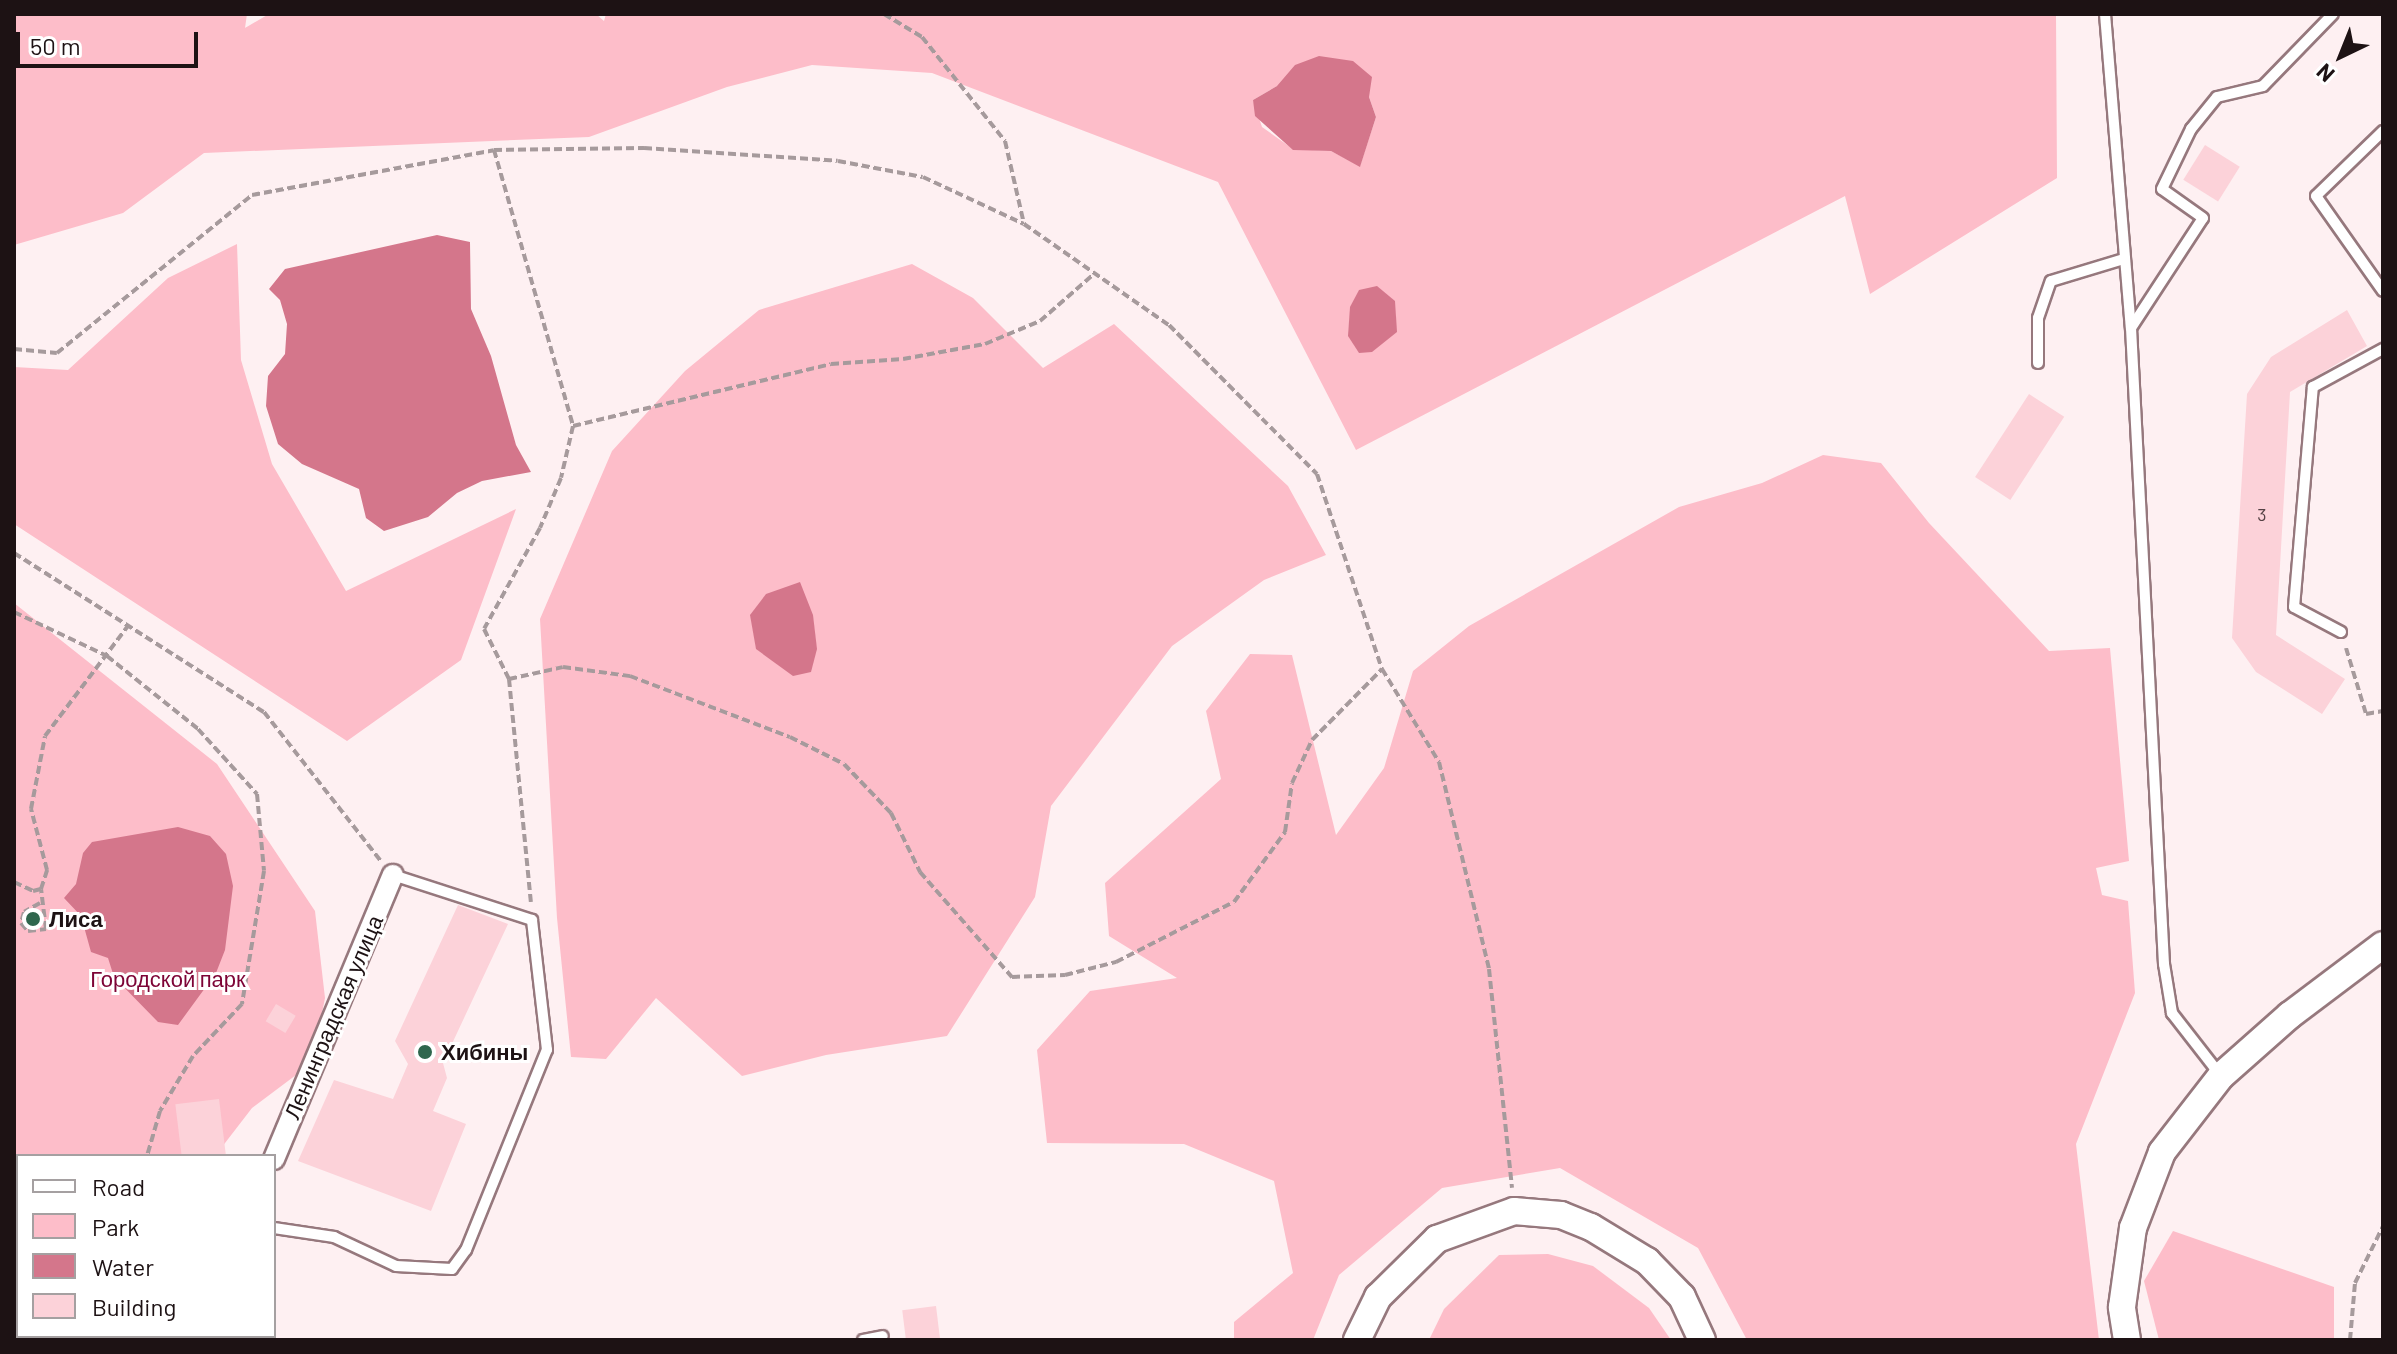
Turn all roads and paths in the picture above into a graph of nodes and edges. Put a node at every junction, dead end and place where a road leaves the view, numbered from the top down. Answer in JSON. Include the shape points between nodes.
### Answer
{"nodes":[{"id":1,"x":884,"y":14,"type":"edge"},
{"id":2,"x":2105,"y":14,"type":"edge"},
{"id":3,"x":2333,"y":14,"type":"edge"},
{"id":4,"x":2383,"y":131,"type":"edge"},
{"id":5,"x":494,"y":150,"type":"junction"},
{"id":6,"x":1024,"y":224,"type":"junction"},
{"id":7,"x":2124,"y":259,"type":"junction"},
{"id":8,"x":1095,"y":273,"type":"junction"},
{"id":9,"x":2383,"y":291,"type":"edge"},
{"id":10,"x":2131,"y":328,"type":"junction"},
{"id":11,"x":14,"y":349,"type":"edge"},
{"id":12,"x":2383,"y":349,"type":"edge"},
{"id":13,"x":2038,"y":363,"type":"dead end"},
{"id":14,"x":573,"y":426,"type":"junction"},
{"id":15,"x":14,"y":553,"type":"edge"},
{"id":16,"x":14,"y":612,"type":"edge"},
{"id":17,"x":128,"y":626,"type":"junction"},
{"id":18,"x":2341,"y":632,"type":"joint"},
{"id":19,"x":107,"y":656,"type":"junction"},
{"id":20,"x":1382,"y":669,"type":"junction"},
{"id":21,"x":509,"y":679,"type":"junction"},
{"id":22,"x":2383,"y":711,"type":"edge"},
{"id":23,"x":393,"y":875,"type":"junction"},
{"id":24,"x":14,"y":882,"type":"edge"},
{"id":25,"x":41,"y":889,"type":"junction"},
{"id":26,"x":40,"y":903,"type":"junction"},
{"id":27,"x":532,"y":920,"type":"junction"},
{"id":28,"x":2383,"y":945,"type":"edge"},
{"id":29,"x":2221,"y":1076,"type":"junction"},
{"id":30,"x":148,"y":1154,"type":"edge"},
{"id":31,"x":276,"y":1154,"type":"edge"},
{"id":32,"x":1514,"y":1211,"type":"junction"},
{"id":33,"x":2383,"y":1226,"type":"edge"},
{"id":34,"x":276,"y":1228,"type":"edge"},
{"id":35,"x":883,"y":1336,"type":"dead end"},
{"id":36,"x":863,"y":1340,"type":"edge"},
{"id":37,"x":1357,"y":1340,"type":"edge"},
{"id":38,"x":1702,"y":1340,"type":"edge"},
{"id":39,"x":2127,"y":1340,"type":"edge"},
{"id":40,"x":2350,"y":1340,"type":"edge"}],
"edges":[{"from":1,"to":6,"type":"path","via":[[922,37],[1005,141]]},
{"from":2,"to":7,"type":"lane"},
{"from":3,"to":10,"type":"lane","via":[[2263,86],[2217,97],[2191,129],[2162,189],[2203,218]]},
{"from":4,"to":9,"type":"lane","via":[[2316,196]]},
{"from":5,"to":6,"type":"path","via":[[644,148],[838,161],[923,177]]},
{"from":5,"to":11,"type":"path","via":[[252,195],[57,353]]},
{"from":5,"to":14,"type":"path"},
{"from":6,"to":8,"type":"path"},
{"from":7,"to":10,"type":"lane"},
{"from":7,"to":13,"type":"lane","via":[[2051,281],[2038,318]]},
{"from":8,"to":14,"type":"path","via":[[1040,321],[985,344],[903,359],[831,364]]},
{"from":8,"to":20,"type":"path","via":[[1169,325],[1317,474]]},
{"from":10,"to":29,"type":"lane","via":[[2164,964],[2172,1013]]},
{"from":12,"to":18,"type":"lane","via":[[2313,387],[2294,607]]},
{"from":14,"to":21,"type":"path","via":[[561,478],[540,528],[484,629]]},
{"from":15,"to":17,"type":"path"},
{"from":16,"to":19,"type":"path"},
{"from":17,"to":19,"type":"path"},
{"from":17,"to":23,"type":"path","via":[[264,712]]},
{"from":18,"to":22,"type":"path","via":[[2366,714]]},
{"from":19,"to":25,"type":"path","via":[[45,736],[31,809],[47,870]]},
{"from":19,"to":30,"type":"path","via":[[198,729],[257,794],[264,871],[242,1004],[193,1056],[160,1111]]},
{"from":20,"to":21,"type":"path","via":[[1312,740],[1292,783],[1285,832],[1234,902],[1116,962],[1065,975],[1012,977],[945,904],[920,872],[891,813],[844,764],[790,737],[630,676],[563,667]]},
{"from":20,"to":32,"type":"path","via":[[1439,762],[1489,969]]},
{"from":21,"to":27,"type":"path"},
{"from":23,"to":27,"type":"lane"},
{"from":23,"to":31,"type":"street","name":"Ленинградская улица"},
{"from":24,"to":25,"type":"path"},
{"from":25,"to":26,"type":"path"},
{"from":26,"to":26,"type":"path","via":[[48,915],[46,929],[28,931],[21,923],[24,912]]},
{"from":27,"to":34,"type":"lane","via":[[547,1050],[466,1250],[452,1269],[396,1266],[334,1237]]},
{"from":28,"to":29,"type":"street"},
{"from":29,"to":39,"type":"street","via":[[2162,1152],[2133,1228],[2122,1307]]},
{"from":32,"to":37,"type":"street","via":[[1437,1239],[1378,1297]]},
{"from":32,"to":38,"type":"street","via":[[1561,1215],[1647,1261],[1682,1297]]},
{"from":33,"to":40,"type":"path","via":[[2355,1283]]},
{"from":35,"to":36,"type":"lane"}]}
